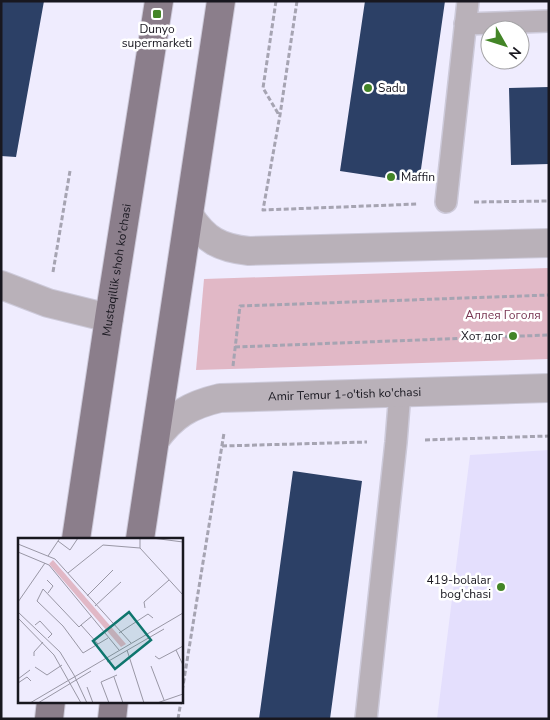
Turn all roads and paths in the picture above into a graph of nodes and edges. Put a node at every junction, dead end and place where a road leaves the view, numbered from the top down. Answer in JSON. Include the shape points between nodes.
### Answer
{"nodes":[{"id":1,"x":159,"y":1,"type":"edge"},
{"id":2,"x":221,"y":1,"type":"edge"},
{"id":3,"x":276,"y":1,"type":"edge"},
{"id":4,"x":297,"y":1,"type":"edge"},
{"id":5,"x":468,"y":1,"type":"edge"},
{"id":6,"x":549,"y":21,"type":"edge"},
{"id":7,"x":465,"y":24,"type":"junction"},
{"id":8,"x":280,"y":115,"type":"junction"},
{"id":9,"x":70,"y":172,"type":"dead end"},
{"id":10,"x":549,"y":201,"type":"edge"},
{"id":11,"x":446,"y":202,"type":"junction"},
{"id":12,"x":189,"y":215,"type":"junction"},
{"id":13,"x":549,"y":243,"type":"edge"},
{"id":14,"x":1,"y":285,"type":"edge"},
{"id":15,"x":549,"y":295,"type":"edge"},
{"id":16,"x":48,"y":303,"type":"junction"},
{"id":17,"x":109,"y":318,"type":"junction"},
{"id":18,"x":549,"y":335,"type":"edge"},
{"id":19,"x":235,"y":347,"type":"junction"},
{"id":20,"x":233,"y":371,"type":"dead end"},
{"id":21,"x":549,"y":388,"type":"edge"},
{"id":22,"x":400,"y":392,"type":"junction"},
{"id":23,"x":224,"y":433,"type":"dead end"},
{"id":24,"x":155,"y":440,"type":"junction"},
{"id":25,"x":76,"y":538,"type":"edge"},
{"id":26,"x":140,"y":538,"type":"edge"},
{"id":27,"x":182,"y":692,"type":"edge"},
{"id":28,"x":51,"y":702,"type":"edge"},
{"id":29,"x":114,"y":702,"type":"edge"},
{"id":30,"x":181,"y":702,"type":"edge"},
{"id":31,"x":49,"y":719,"type":"edge"},
{"id":32,"x":112,"y":719,"type":"edge"},
{"id":33,"x":178,"y":719,"type":"edge"},
{"id":34,"x":366,"y":719,"type":"edge"}],
"edges":[{"from":1,"to":17,"type":"main road","name":"Mustaqillik shoh ko'chasi"},
{"from":2,"to":12,"type":"main road"},
{"from":3,"to":8,"type":"path","via":[[262,88]]},
{"from":4,"to":8,"type":"path"},
{"from":5,"to":7,"type":"lane"},
{"from":6,"to":7,"type":"lane"},
{"from":7,"to":11,"type":"lane"},
{"from":8,"to":11,"type":"path","via":[[263,210]]},
{"from":9,"to":16,"type":"path"},
{"from":10,"to":11,"type":"path"},
{"from":12,"to":13,"type":"street","via":[[206,237],[232,249],[249,251]]},
{"from":12,"to":24,"type":"main road"},
{"from":14,"to":16,"type":"street"},
{"from":15,"to":19,"type":"path","via":[[240,306]]},
{"from":16,"to":17,"type":"street"},
{"from":17,"to":25,"type":"main road","name":"Mustaqillik shoh ko'chasi"},
{"from":18,"to":19,"type":"path"},
{"from":19,"to":20,"type":"path"},
{"from":21,"to":22,"type":"street","name":"Amir Temur 1-o'tish ko'chasi"},
{"from":22,"to":24,"type":"street","name":"Amir Temur 1-o'tish ko'chasi","via":[[220,398],[180,414]]},
{"from":22,"to":34,"type":"lane"},
{"from":23,"to":27,"type":"path"},
{"from":24,"to":26,"type":"main road"},
{"from":28,"to":31,"type":"main road"},
{"from":29,"to":32,"type":"main road"},
{"from":30,"to":33,"type":"path"}]}
